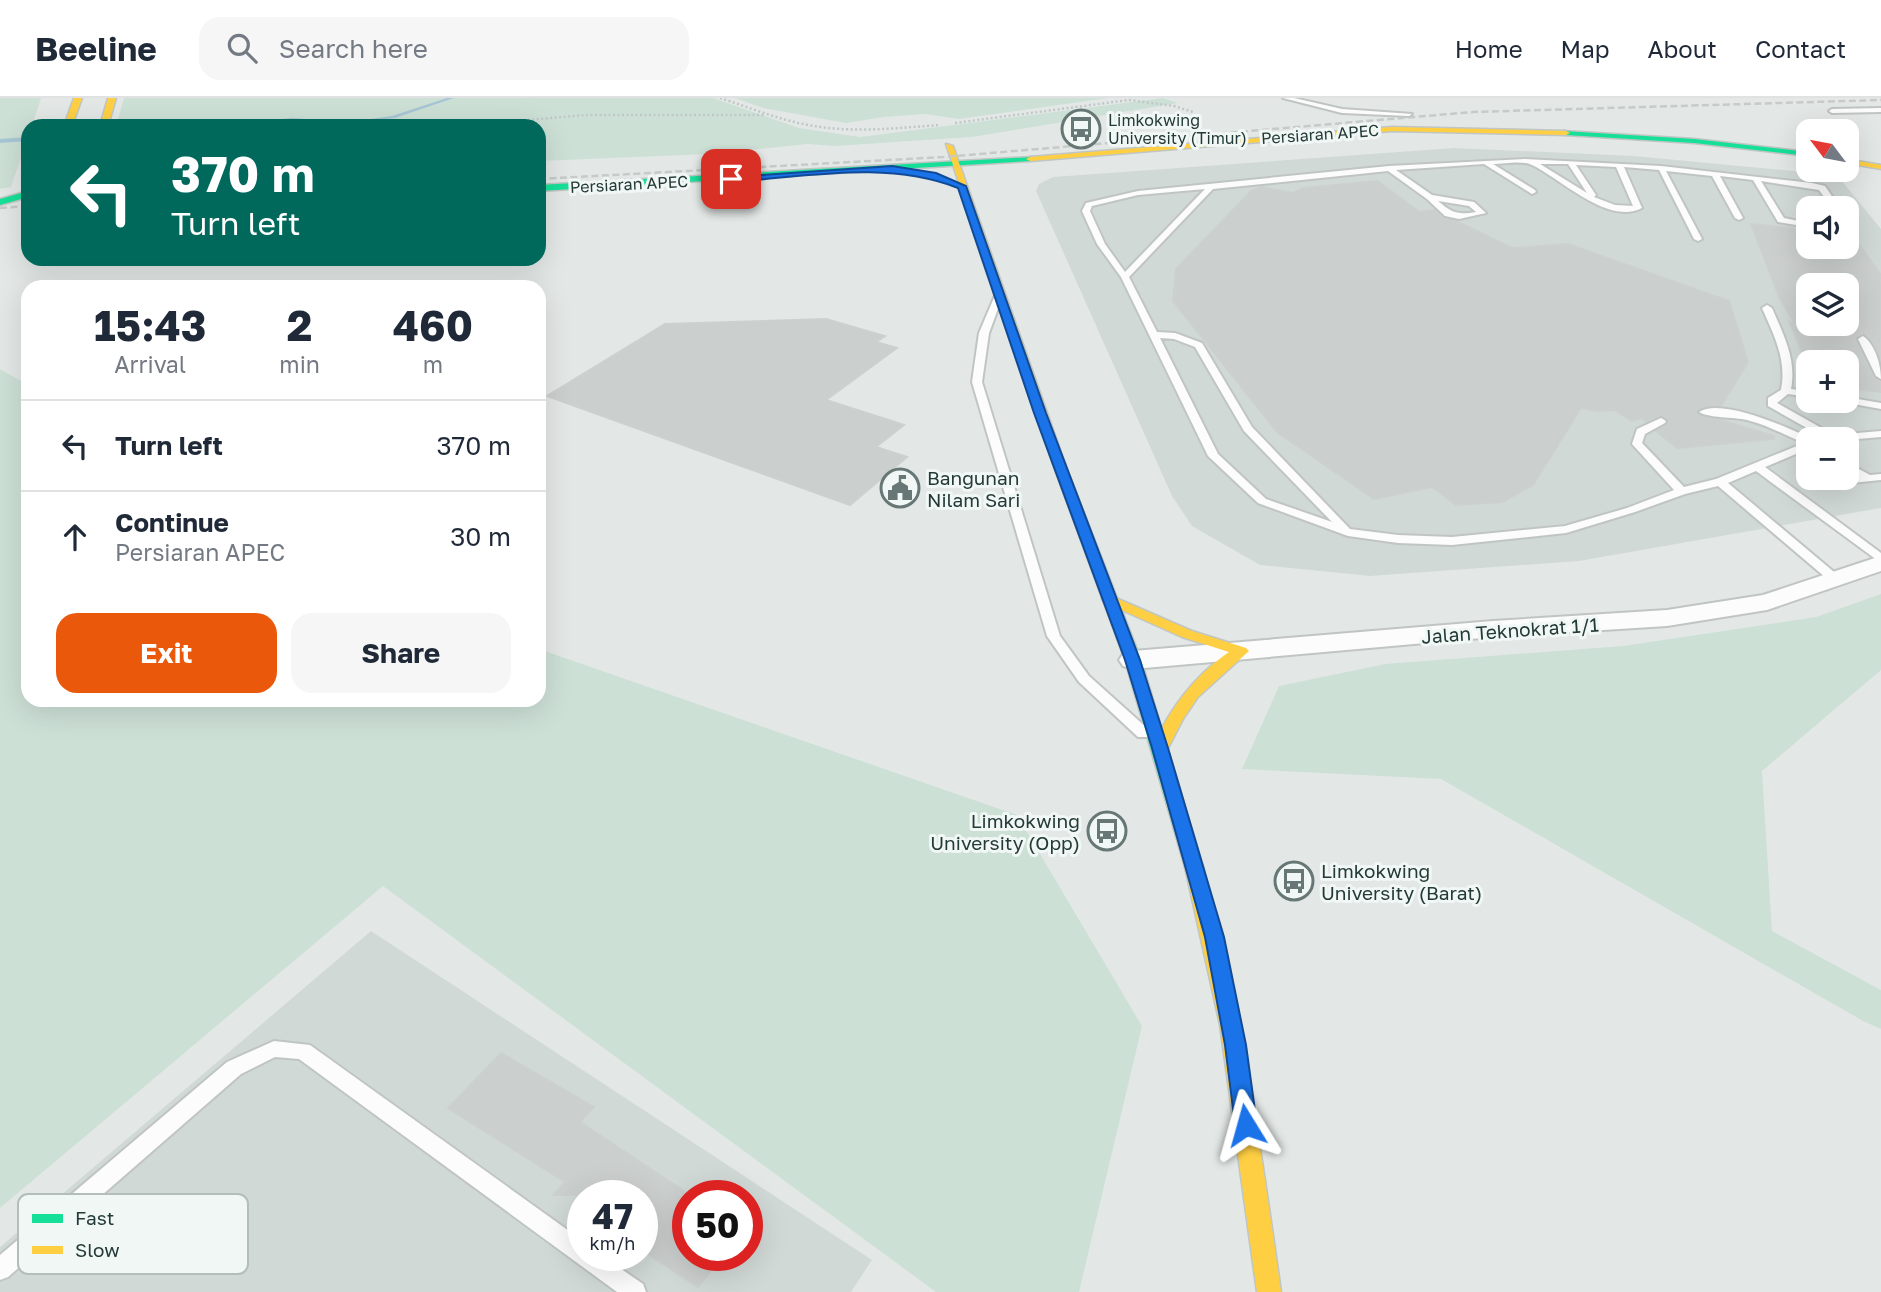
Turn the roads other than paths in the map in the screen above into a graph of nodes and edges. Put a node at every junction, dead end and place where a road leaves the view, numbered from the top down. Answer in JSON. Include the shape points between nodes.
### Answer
{"nodes":[{"id":1,"x":78,"y":98,"type":"edge"},
{"id":2,"x":112,"y":98,"type":"edge"},
{"id":3,"x":1286,"y":98,"type":"edge"},
{"id":4,"x":1881,"y":110,"type":"edge"},
{"id":5,"x":1832,"y":111,"type":"dead end"},
{"id":6,"x":1416,"y":113,"type":"joint"},
{"id":7,"x":70,"y":119,"type":"edge"},
{"id":8,"x":106,"y":119,"type":"edge"},
{"id":9,"x":1285,"y":121,"type":"dead end"},
{"id":10,"x":1687,"y":124,"type":"dead end"},
{"id":11,"x":1723,"y":128,"type":"dead end"},
{"id":12,"x":1784,"y":135,"type":"dead end"},
{"id":13,"x":1796,"y":136,"type":"edge"},
{"id":14,"x":949,"y":146,"type":"dead end"},
{"id":15,"x":1796,"y":153,"type":"edge"},
{"id":16,"x":1006,"y":161,"type":"junction"},
{"id":17,"x":1486,"y":162,"type":"junction"},
{"id":18,"x":1533,"y":162,"type":"junction"},
{"id":19,"x":1571,"y":163,"type":"junction"},
{"id":20,"x":1859,"y":163,"type":"edge"},
{"id":21,"x":954,"y":165,"type":"junction"},
{"id":22,"x":1619,"y":165,"type":"junction"},
{"id":23,"x":1881,"y":166,"type":"edge"},
{"id":24,"x":1661,"y":168,"type":"junction"},
{"id":25,"x":892,"y":169,"type":"junction"},
{"id":26,"x":1389,"y":169,"type":"junction"},
{"id":27,"x":1714,"y":173,"type":"junction"},
{"id":28,"x":1755,"y":178,"type":"junction"},
{"id":29,"x":962,"y":186,"type":"junction"},
{"id":30,"x":1211,"y":187,"type":"junction"},
{"id":31,"x":546,"y":188,"type":"edge"},
{"id":32,"x":1532,"y":192,"type":"dead end"},
{"id":33,"x":21,"y":196,"type":"edge"},
{"id":34,"x":1827,"y":196,"type":"edge"},
{"id":35,"x":1430,"y":197,"type":"junction"},
{"id":36,"x":1588,"y":197,"type":"junction"},
{"id":37,"x":21,"y":202,"type":"edge"},
{"id":38,"x":0,"y":203,"type":"edge"},
{"id":39,"x":1739,"y":218,"type":"dead end"},
{"id":40,"x":1796,"y":223,"type":"edge"},
{"id":41,"x":1698,"y":239,"type":"dead end"},
{"id":42,"x":1125,"y":278,"type":"junction"},
{"id":43,"x":999,"y":295,"type":"junction"},
{"id":44,"x":1767,"y":308,"type":"dead end"},
{"id":45,"x":1153,"y":335,"type":"junction"},
{"id":46,"x":1863,"y":339,"type":"dead end"},
{"id":47,"x":1881,"y":376,"type":"edge"},
{"id":48,"x":1786,"y":390,"type":"junction"},
{"id":49,"x":1796,"y":392,"type":"edge"},
{"id":50,"x":1859,"y":402,"type":"edge"},
{"id":51,"x":1881,"y":406,"type":"edge"},
{"id":52,"x":1704,"y":412,"type":"dead end"},
{"id":53,"x":1661,"y":421,"type":"dead end"},
{"id":54,"x":1809,"y":427,"type":"edge"},
{"id":55,"x":1881,"y":435,"type":"edge"},
{"id":56,"x":1859,"y":436,"type":"edge"},
{"id":57,"x":1796,"y":437,"type":"edge"},
{"id":58,"x":1796,"y":449,"type":"edge"},
{"id":59,"x":1759,"y":468,"type":"junction"},
{"id":60,"x":1859,"y":473,"type":"edge"},
{"id":61,"x":1881,"y":477,"type":"edge"},
{"id":62,"x":1868,"y":479,"type":"junction"},
{"id":63,"x":1859,"y":480,"type":"edge"},
{"id":64,"x":1720,"y":482,"type":"junction"},
{"id":65,"x":1681,"y":491,"type":"junction"},
{"id":66,"x":1348,"y":532,"type":"junction"},
{"id":67,"x":1881,"y":561,"type":"edge"},
{"id":68,"x":1836,"y":580,"type":"junction"},
{"id":69,"x":1109,"y":598,"type":"junction"},
{"id":70,"x":1241,"y":651,"type":"junction"},
{"id":71,"x":1133,"y":660,"type":"junction"},
{"id":72,"x":1160,"y":748,"type":"junction"},
{"id":73,"x":88,"y":1194,"type":"edge"},
{"id":74,"x":567,"y":1242,"type":"edge"},
{"id":75,"x":18,"y":1254,"type":"edge"},
{"id":76,"x":0,"y":1269,"type":"edge"},
{"id":77,"x":606,"y":1271,"type":"edge"},
{"id":78,"x":1276,"y":1291,"type":"edge"},
{"id":79,"x":635,"y":1292,"type":"edge"}],
"edges":[{"from":1,"to":7,"type":"main road"},
{"from":2,"to":8,"type":"main road"},
{"from":3,"to":6,"type":"lane","via":[[1342,111]]},
{"from":4,"to":5,"type":"lane"},
{"from":6,"to":9,"type":"main road","name":"Persiaran APEC"},
{"from":10,"to":11,"type":"main road"},
{"from":12,"to":13,"type":"main road"},
{"from":14,"to":21,"type":"main road"},
{"from":15,"to":16,"type":"main road","name":"Persiaran APEC","via":[[1695,141],[1462,128],[1282,136]]},
{"from":16,"to":21,"type":"main road","name":"Persiaran APEC"},
{"from":16,"to":29,"type":"main road","via":[[981,169]]},
{"from":17,"to":18,"type":"lane"},
{"from":17,"to":26,"type":"lane"},
{"from":17,"to":32,"type":"lane"},
{"from":18,"to":19,"type":"lane"},
{"from":18,"to":36,"type":"lane"},
{"from":19,"to":22,"type":"lane"},
{"from":19,"to":36,"type":"lane","via":[[1592,195]]},
{"from":20,"to":23,"type":"main road"},
{"from":21,"to":25,"type":"main road","name":"Persiaran APEC"},
{"from":21,"to":29,"type":"main road"},
{"from":22,"to":24,"type":"lane"},
{"from":22,"to":36,"type":"lane","via":[[1638,208]]},
{"from":24,"to":27,"type":"lane"},
{"from":24,"to":41,"type":"lane"},
{"from":25,"to":29,"type":"main road","via":[[933,175]]},
{"from":25,"to":31,"type":"main road","name":"Persiaran APEC"},
{"from":26,"to":30,"type":"lane"},
{"from":26,"to":35,"type":"lane"},
{"from":27,"to":28,"type":"lane"},
{"from":27,"to":39,"type":"lane"},
{"from":28,"to":34,"type":"lane","via":[[1819,186]]},
{"from":28,"to":40,"type":"lane","via":[[1781,220]]},
{"from":29,"to":43,"type":"main road"},
{"from":30,"to":42,"type":"lane"},
{"from":30,"to":42,"type":"lane","via":[[1089,205],[1086,211],[1091,226]]},
{"from":33,"to":38,"type":"main road"},
{"from":35,"to":35,"type":"lane","via":[[1454,217],[1482,213],[1471,204]]},
{"from":37,"to":38,"type":"main road"},
{"from":42,"to":45,"type":"lane"},
{"from":43,"to":69,"type":"main road"},
{"from":43,"to":72,"type":"lane","via":[[984,333],[977,382],[1054,636],[1084,679]]},
{"from":44,"to":48,"type":"lane","via":[[1785,351],[1790,376]]},
{"from":45,"to":66,"type":"lane","via":[[1175,336],[1199,345],[1248,429]]},
{"from":45,"to":66,"type":"lane","via":[[1213,456],[1262,501]]},
{"from":46,"to":47,"type":"lane"},
{"from":48,"to":49,"type":"lane"},
{"from":48,"to":54,"type":"lane","via":[[1772,404]]},
{"from":50,"to":51,"type":"lane"},
{"from":52,"to":57,"type":"lane","via":[[1754,416]]},
{"from":53,"to":65,"type":"lane","via":[[1641,430],[1637,444]]},
{"from":55,"to":56,"type":"lane"},
{"from":58,"to":59,"type":"lane"},
{"from":59,"to":64,"type":"lane"},
{"from":59,"to":67,"type":"lane"},
{"from":60,"to":62,"type":"lane"},
{"from":61,"to":62,"type":"lane"},
{"from":62,"to":63,"type":"lane"},
{"from":64,"to":65,"type":"lane"},
{"from":64,"to":68,"type":"lane"},
{"from":65,"to":66,"type":"lane","via":[[1566,529],[1452,541]]},
{"from":67,"to":68,"type":"street","name":"Jalan Teknokrat 1/1"},
{"from":68,"to":70,"type":"street","name":"Jalan Teknokrat 1/1","via":[[1768,602],[1667,618]]},
{"from":69,"to":70,"type":"main road","via":[[1187,635]]},
{"from":69,"to":71,"type":"main road"},
{"from":70,"to":71,"type":"street","name":"Jalan Teknokrat 1/1"},
{"from":70,"to":72,"type":"main road","via":[[1196,683],[1174,715]]},
{"from":71,"to":72,"type":"main road"},
{"from":72,"to":78,"type":"main road","via":[[1214,937]]},
{"from":73,"to":74,"type":"lane","via":[[234,1069],[274,1049],[303,1051]]},
{"from":75,"to":76,"type":"lane"},
{"from":77,"to":79,"type":"lane"}]}
